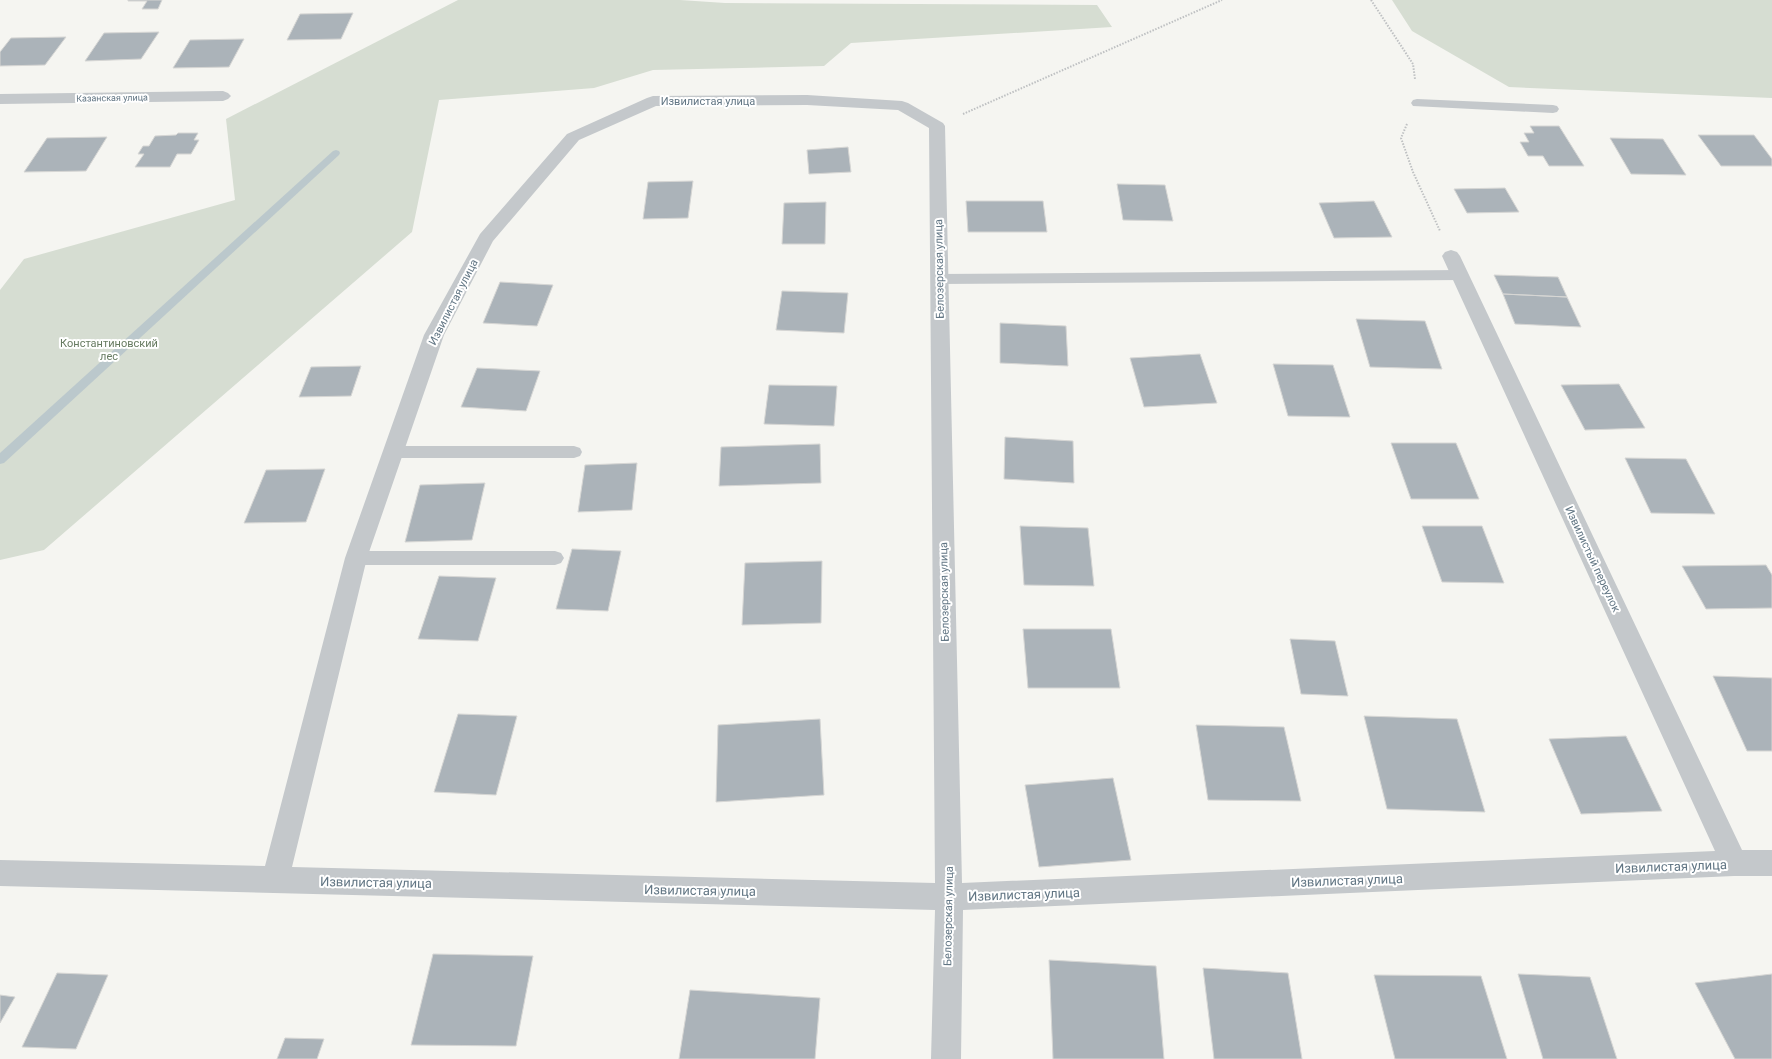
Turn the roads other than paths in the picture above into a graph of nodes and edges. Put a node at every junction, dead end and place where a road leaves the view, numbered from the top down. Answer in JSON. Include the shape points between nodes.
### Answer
{"nodes":[{"id":1,"x":223,"y":96,"type":"dead end"},
{"id":2,"x":0,"y":99,"type":"edge"},
{"id":3,"x":1417,"y":102,"type":"dead end"},
{"id":4,"x":1553,"y":109,"type":"dead end"},
{"id":5,"x":937,"y":126,"type":"joint"},
{"id":6,"x":1456,"y":266,"type":"joint"},
{"id":7,"x":939,"y":279,"type":"junction"},
{"id":8,"x":393,"y":452,"type":"junction"},
{"id":9,"x":574,"y":452,"type":"dead end"},
{"id":10,"x":356,"y":558,"type":"junction"},
{"id":11,"x":555,"y":558,"type":"dead end"},
{"id":12,"x":1734,"y":863,"type":"junction"},
{"id":13,"x":1772,"y":863,"type":"edge"},
{"id":14,"x":0,"y":873,"type":"edge"},
{"id":15,"x":275,"y":879,"type":"junction"},
{"id":16,"x":950,"y":897,"type":"junction"},
{"id":17,"x":946,"y":1059,"type":"edge"}],
"edges":[{"from":1,"to":2,"type":"street","name":"Казанская улица"},
{"from":3,"to":4,"type":"lane"},
{"from":5,"to":7,"type":"street","name":"Белозерская улица"},
{"from":5,"to":8,"type":"street","name":"Извилистая улица","via":[[902,106],[807,100],[653,101],[572,137],[486,238],[434,336]]},
{"from":6,"to":7,"type":"lane"},
{"from":6,"to":12,"type":"street","name":"Извилистый переулок"},
{"from":7,"to":16,"type":"street","name":"Белозерская улица"},
{"from":8,"to":9,"type":"lane"},
{"from":8,"to":10,"type":"street","name":"Извилистая улица"},
{"from":10,"to":11,"type":"lane"},
{"from":10,"to":15,"type":"street","name":"Извилистая улица"},
{"from":12,"to":13,"type":"street","name":"Извилистая улица"},
{"from":12,"to":16,"type":"street","name":"Извилистая улица"},
{"from":14,"to":15,"type":"street","name":"Извилистая улица"},
{"from":15,"to":16,"type":"street","name":"Извилистая улица"},
{"from":16,"to":17,"type":"street","name":"Белозерская улица"}]}
